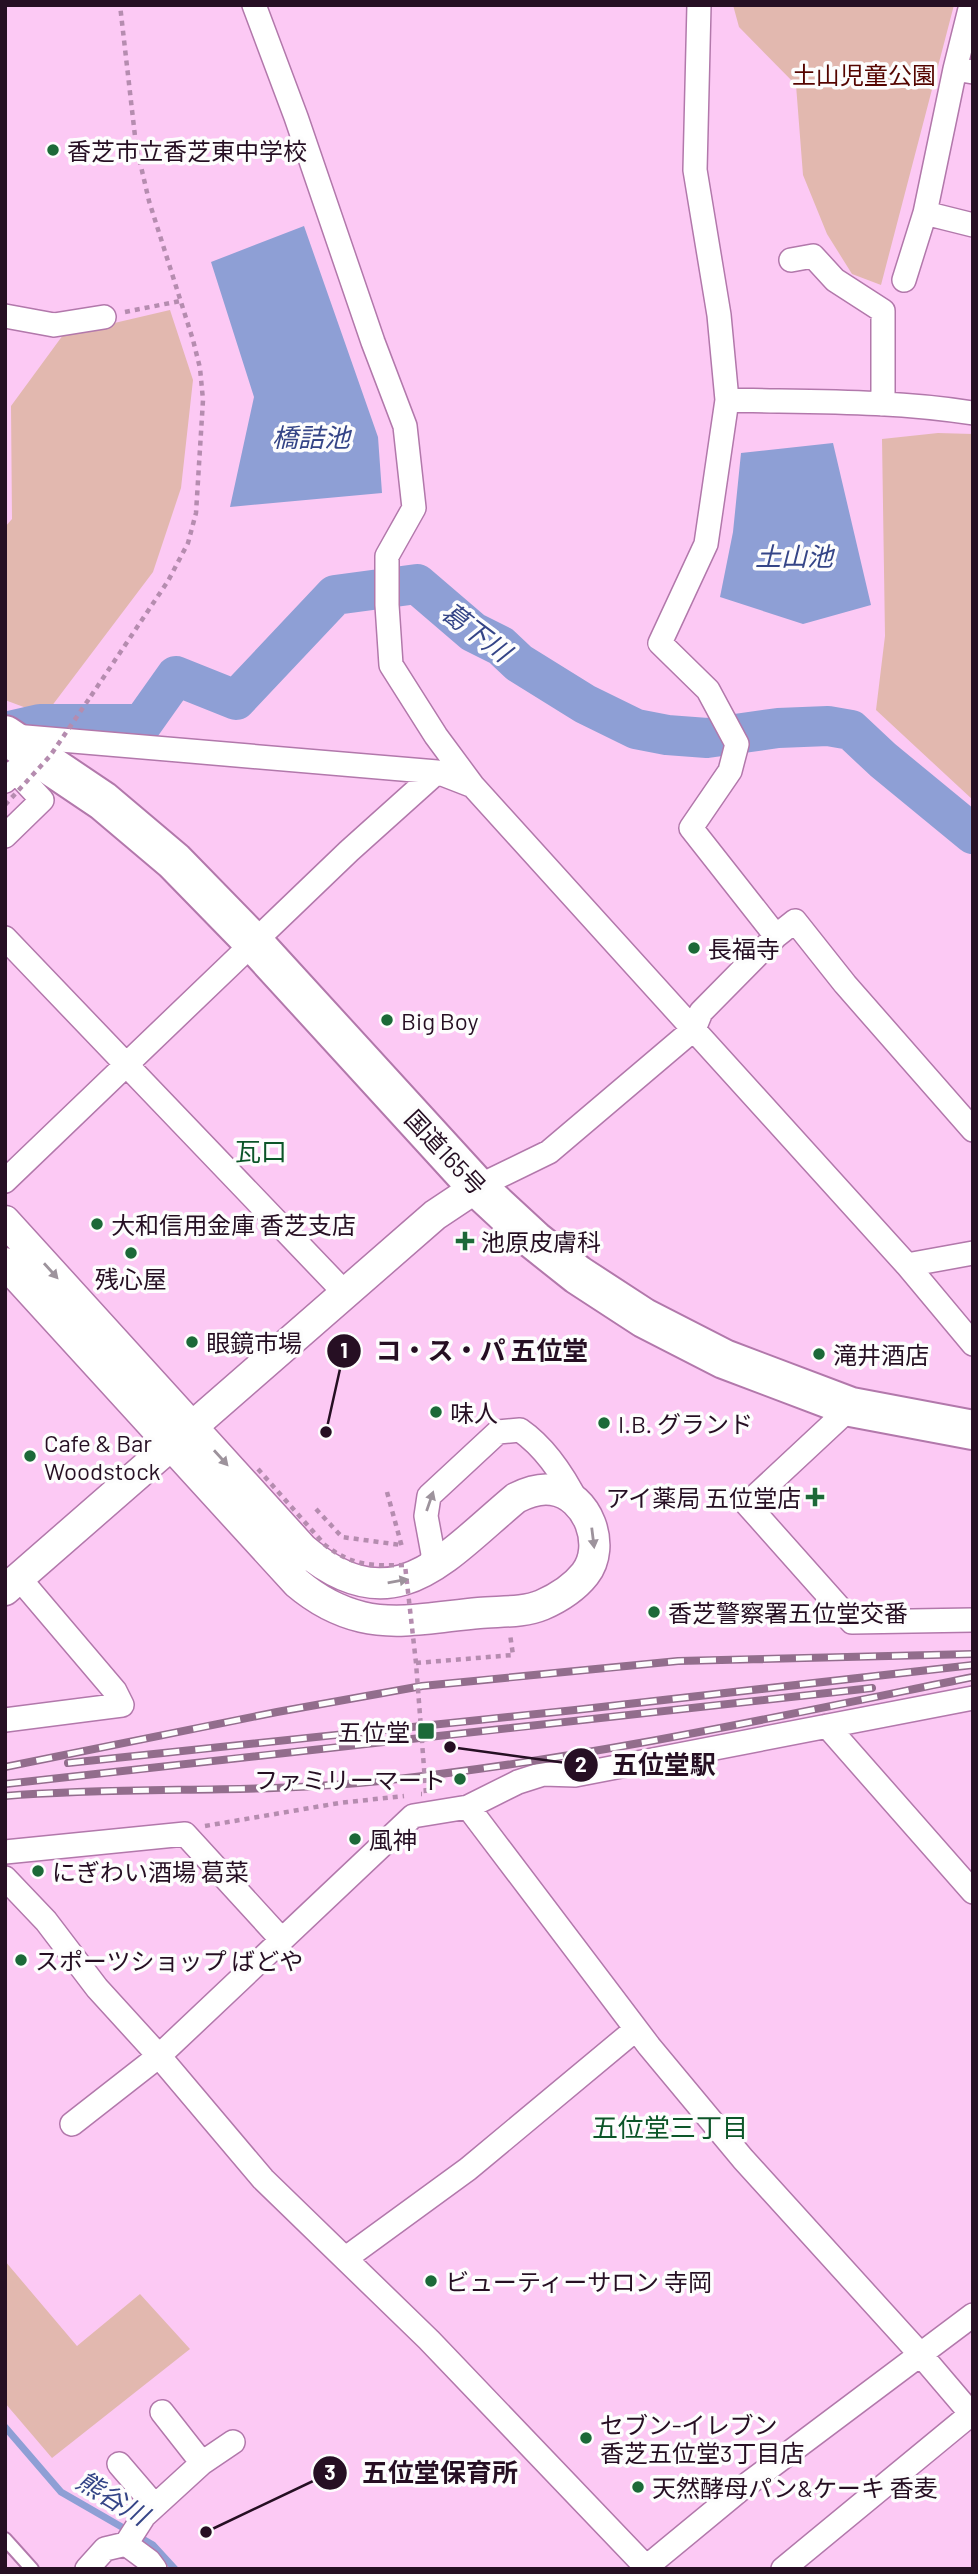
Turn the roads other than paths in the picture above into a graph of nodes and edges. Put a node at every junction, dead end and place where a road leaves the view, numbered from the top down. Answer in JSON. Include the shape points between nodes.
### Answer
{"nodes":[{"id":1,"x":254,"y":5,"type":"edge"},
{"id":2,"x":699,"y":5,"type":"edge"},
{"id":3,"x":971,"y":5,"type":"edge"},
{"id":4,"x":964,"y":71,"type":"edge"},
{"id":5,"x":925,"y":213,"type":"junction"},
{"id":6,"x":973,"y":225,"type":"edge"},
{"id":7,"x":791,"y":260,"type":"dead end"},
{"id":8,"x":904,"y":280,"type":"dead end"},
{"id":9,"x":5,"y":316,"type":"edge"},
{"id":10,"x":104,"y":317,"type":"road end"},
{"id":11,"x":727,"y":400,"type":"junction"},
{"id":12,"x":883,"y":404,"type":"junction"},
{"id":13,"x":973,"y":413,"type":"edge"},
{"id":14,"x":6,"y":735,"type":"edge"},
{"id":15,"x":437,"y":772,"type":"junction"},
{"id":16,"x":5,"y":780,"type":"edge"},
{"id":17,"x":474,"y":786,"type":"junction"},
{"id":18,"x":5,"y":836,"type":"edge"},
{"id":19,"x":776,"y":936,"type":"junction"},
{"id":20,"x":5,"y":938,"type":"edge"},
{"id":21,"x":254,"y":943,"type":"junction"},
{"id":22,"x":694,"y":1029,"type":"junction"},
{"id":23,"x":128,"y":1064,"type":"junction"},
{"id":24,"x":973,"y":1130,"type":"edge"},
{"id":25,"x":5,"y":1181,"type":"edge"},
{"id":26,"x":477,"y":1187,"type":"junction"},
{"id":27,"x":5,"y":1221,"type":"edge"},
{"id":28,"x":973,"y":1253,"type":"edge"},
{"id":29,"x":5,"y":1263,"type":"edge"},
{"id":30,"x":907,"y":1265,"type":"junction"},
{"id":31,"x":345,"y":1293,"type":"junction"},
{"id":32,"x":973,"y":1344,"type":"edge"},
{"id":33,"x":851,"y":1407,"type":"junction"},
{"id":34,"x":973,"y":1430,"type":"edge"},
{"id":35,"x":181,"y":1435,"type":"junction"},
{"id":36,"x":578,"y":1504,"type":"junction"},
{"id":37,"x":418,"y":1566,"type":"junction"},
{"id":38,"x":12,"y":1584,"type":"edge"},
{"id":39,"x":973,"y":1620,"type":"edge"},
{"id":40,"x":973,"y":1698,"type":"edge"},
{"id":41,"x":5,"y":1720,"type":"edge"},
{"id":42,"x":827,"y":1726,"type":"junction"},
{"id":43,"x":468,"y":1807,"type":"junction"},
{"id":44,"x":5,"y":1852,"type":"edge"},
{"id":45,"x":5,"y":1878,"type":"edge"},
{"id":46,"x":973,"y":1892,"type":"edge"},
{"id":47,"x":282,"y":1940,"type":"junction"},
{"id":48,"x":635,"y":2030,"type":"junction"},
{"id":49,"x":159,"y":2056,"type":"junction"},
{"id":50,"x":72,"y":2124,"type":"dead end"},
{"id":51,"x":346,"y":2258,"type":"junction"},
{"id":52,"x":973,"y":2315,"type":"edge"},
{"id":53,"x":922,"y":2355,"type":"junction"},
{"id":54,"x":162,"y":2412,"type":"dead end"},
{"id":55,"x":972,"y":2415,"type":"edge"},
{"id":56,"x":233,"y":2442,"type":"dead end"},
{"id":57,"x":202,"y":2463,"type":"junction"},
{"id":58,"x":119,"y":2464,"type":"dead end"},
{"id":59,"x":149,"y":2511,"type":"junction"},
{"id":60,"x":5,"y":2539,"type":"edge"},
{"id":61,"x":126,"y":2544,"type":"junction"},
{"id":62,"x":646,"y":2568,"type":"edge"},
{"id":63,"x":32,"y":2569,"type":"edge"},
{"id":64,"x":86,"y":2569,"type":"edge"},
{"id":65,"x":155,"y":2569,"type":"edge"},
{"id":66,"x":783,"y":2569,"type":"edge"}],
"edges":[{"from":1,"to":17,"type":"street","via":[[405,426],[414,508],[387,556],[391,664]]},
{"from":2,"to":11,"type":"street","via":[[695,170],[719,315]]},
{"from":3,"to":4,"type":"street"},
{"from":4,"to":5,"type":"street"},
{"from":5,"to":6,"type":"street"},
{"from":5,"to":8,"type":"street"},
{"from":7,"to":12,"type":"street","via":[[813,256],[835,280],[883,311]]},
{"from":9,"to":10,"type":"street","via":[[54,325]]},
{"from":11,"to":12,"type":"street"},
{"from":11,"to":19,"type":"street","via":[[706,544],[660,643],[708,690],[737,744],[730,771],[691,828]]},
{"from":12,"to":13,"type":"street"},
{"from":14,"to":15,"type":"street"},
{"from":14,"to":21,"type":"highway","name":"国道165号","via":[[141,831]]},
{"from":15,"to":17,"type":"street"},
{"from":15,"to":21,"type":"street"},
{"from":16,"to":18,"type":"street","via":[[15,771],[42,800]]},
{"from":17,"to":22,"type":"street"},
{"from":19,"to":22,"type":"street","via":[[701,1012]]},
{"from":19,"to":24,"type":"street","via":[[795,921]]},
{"from":20,"to":23,"type":"street"},
{"from":21,"to":23,"type":"street"},
{"from":21,"to":26,"type":"highway","name":"国道165号"},
{"from":22,"to":26,"type":"street","via":[[549,1152]]},
{"from":22,"to":30,"type":"street"},
{"from":23,"to":25,"type":"street"},
{"from":23,"to":31,"type":"street"},
{"from":26,"to":31,"type":"street","via":[[435,1215]]},
{"from":26,"to":33,"type":"highway","name":"国道165号","via":[[578,1275],[644,1318],[724,1359]]},
{"from":27,"to":35,"type":"street","one_way":true},
{"from":28,"to":30,"type":"street"},
{"from":29,"to":35,"type":"street"},
{"from":30,"to":32,"type":"street"},
{"from":31,"to":35,"type":"street"},
{"from":33,"to":34,"type":"highway","name":"国道165号"},
{"from":33,"to":39,"type":"street","via":[[747,1504],[852,1622]]},
{"from":36,"to":35,"type":"street","one_way":true,"via":[[594,1536],[594,1557],[587,1572],[560,1596],[518,1610],[388,1621],[364,1618],[314,1598],[296,1583]]},
{"from":35,"to":37,"type":"street","one_way":true,"via":[[323,1567],[345,1578],[391,1583],[414,1578]]},
{"from":35,"to":38,"type":"street"},
{"from":36,"to":37,"type":"street","via":[[552,1490],[529,1492]]},
{"from":37,"to":36,"type":"street","one_way":true,"via":[[433,1554],[426,1516],[429,1496],[498,1432],[520,1430],[530,1437],[559,1471]]},
{"from":38,"to":41,"type":"street","via":[[115,1691],[122,1705]]},
{"from":40,"to":42,"type":"street"},
{"from":42,"to":43,"type":"street","via":[[575,1774],[543,1774]]},
{"from":42,"to":46,"type":"street"},
{"from":43,"to":47,"type":"street","via":[[413,1815]]},
{"from":43,"to":48,"type":"street"},
{"from":44,"to":47,"type":"street","via":[[185,1834]]},
{"from":45,"to":49,"type":"street"},
{"from":47,"to":49,"type":"street"},
{"from":48,"to":51,"type":"street","via":[[478,2161]]},
{"from":48,"to":53,"type":"street","via":[[743,2159]]},
{"from":49,"to":50,"type":"street"},
{"from":49,"to":51,"type":"street","via":[[263,2179]]},
{"from":51,"to":62,"type":"street"},
{"from":52,"to":53,"type":"street"},
{"from":53,"to":55,"type":"street"},
{"from":53,"to":62,"type":"street","via":[[741,2489]]},
{"from":54,"to":57,"type":"street"},
{"from":55,"to":66,"type":"street"},
{"from":56,"to":57,"type":"street"},
{"from":57,"to":59,"type":"street"},
{"from":58,"to":59,"type":"street"},
{"from":59,"to":61,"type":"street"},
{"from":60,"to":63,"type":"lane"},
{"from":61,"to":64,"type":"street","via":[[105,2549]]},
{"from":61,"to":65,"type":"street"}]}
